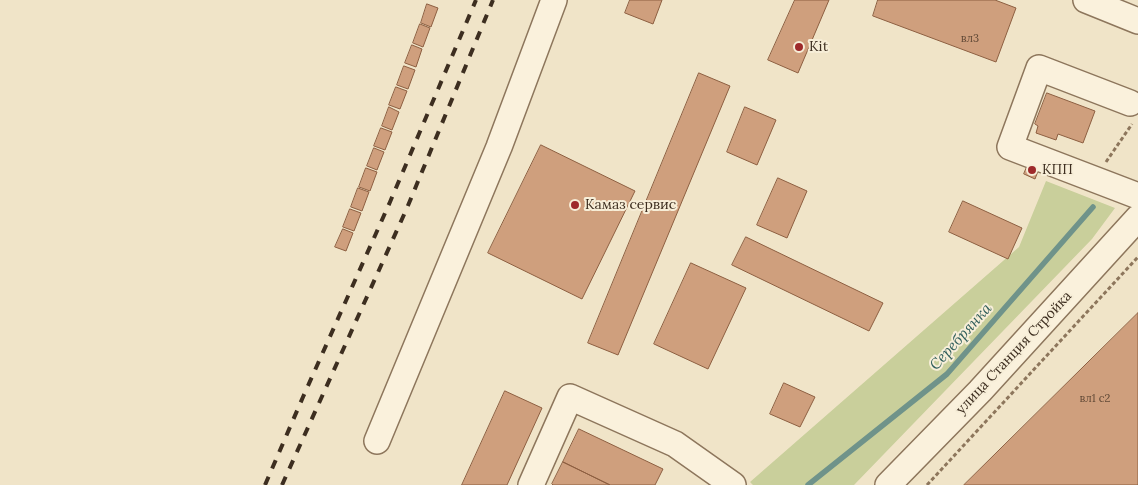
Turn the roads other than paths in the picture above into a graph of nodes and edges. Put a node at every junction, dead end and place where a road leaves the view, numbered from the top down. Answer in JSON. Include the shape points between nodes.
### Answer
{"nodes":[{"id":1,"x":554,"y":0,"type":"edge"},
{"id":2,"x":1086,"y":0,"type":"edge"},
{"id":3,"x":1138,"y":21,"type":"edge"},
{"id":4,"x":1131,"y":112,"type":"road end"},
{"id":5,"x":1138,"y":196,"type":"edge"},
{"id":6,"x":1138,"y":218,"type":"edge"},
{"id":7,"x":377,"y":441,"type":"dead end"},
{"id":8,"x":531,"y":485,"type":"edge"},
{"id":9,"x":733,"y":485,"type":"edge"},
{"id":10,"x":888,"y":485,"type":"edge"}],
"edges":[{"from":1,"to":7,"type":"street","via":[[499,147]]},
{"from":2,"to":3,"type":"street"},
{"from":4,"to":5,"type":"street","via":[[1039,68],[1010,147]]},
{"from":6,"to":10,"type":"street","name":"улица Станция Стройка","via":[[980,391]]},
{"from":8,"to":9,"type":"street","via":[[570,397],[675,444]]}]}
